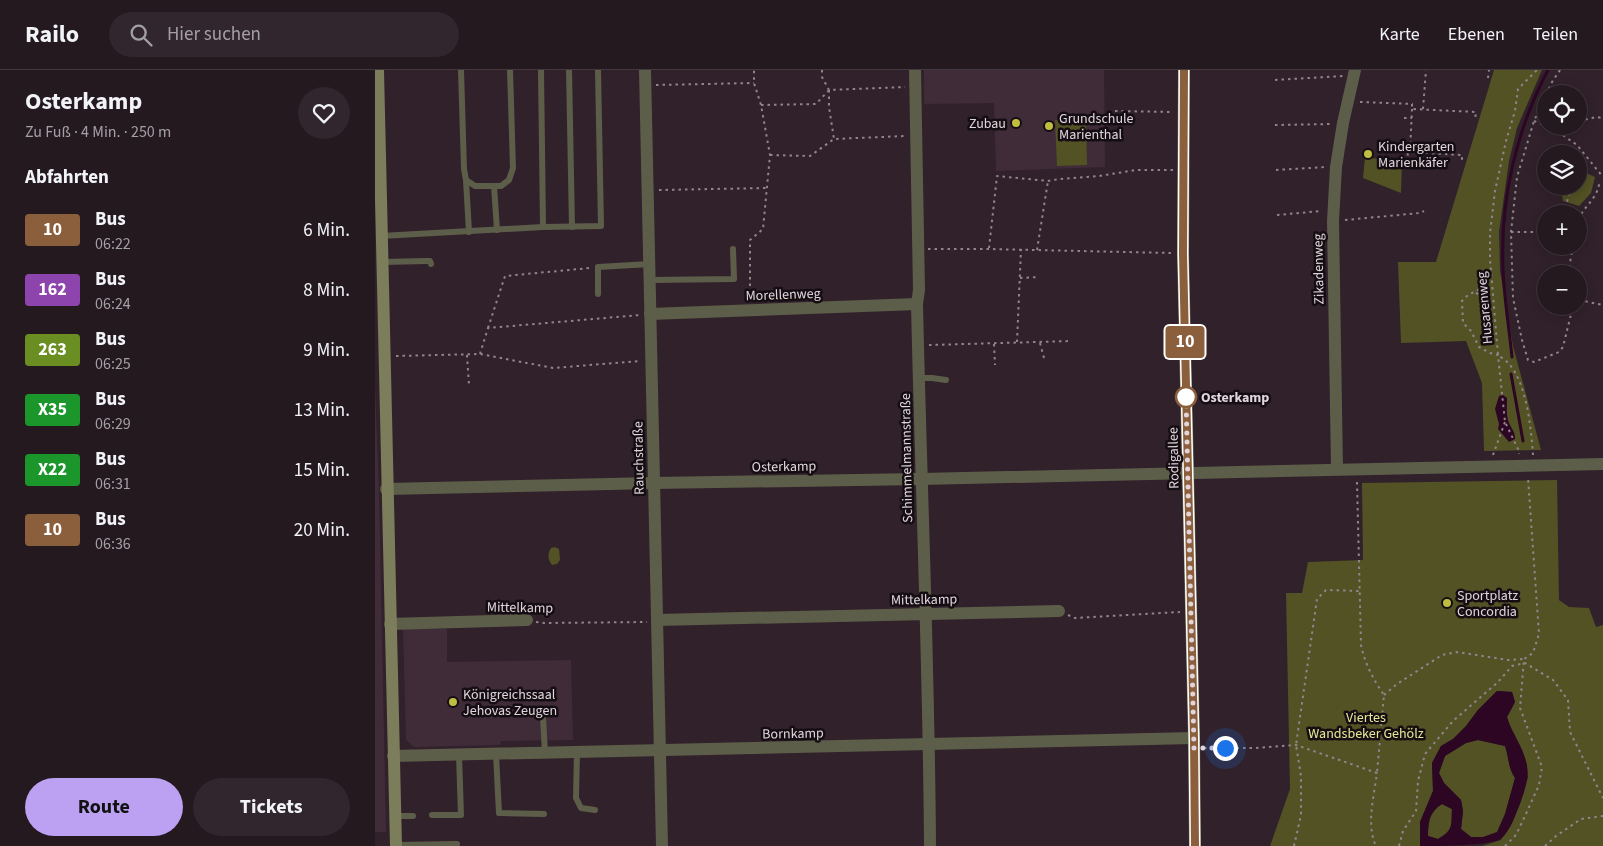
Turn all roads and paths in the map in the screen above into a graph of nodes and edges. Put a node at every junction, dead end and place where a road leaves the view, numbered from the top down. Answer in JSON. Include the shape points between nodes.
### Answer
{"nodes":[{"id":1,"x":378,"y":70,"type":"edge"},
{"id":2,"x":461,"y":70,"type":"edge"},
{"id":3,"x":510,"y":70,"type":"edge"},
{"id":4,"x":541,"y":70,"type":"edge"},
{"id":5,"x":569,"y":70,"type":"edge"},
{"id":6,"x":598,"y":70,"type":"edge"},
{"id":7,"x":645,"y":70,"type":"edge"},
{"id":8,"x":754,"y":70,"type":"edge"},
{"id":9,"x":821,"y":70,"type":"edge"},
{"id":10,"x":915,"y":70,"type":"edge"},
{"id":11,"x":1184,"y":70,"type":"edge"},
{"id":12,"x":1426,"y":70,"type":"edge"},
{"id":13,"x":1489,"y":70,"type":"edge"},
{"id":14,"x":1537,"y":70,"type":"edge"},
{"id":15,"x":1560,"y":70,"type":"edge"},
{"id":16,"x":1354,"y":73,"type":"edge"},
{"id":17,"x":1488,"y":78,"type":"dead end"},
{"id":18,"x":1275,"y":80,"type":"dead end"},
{"id":19,"x":754,"y":83,"type":"junction"},
{"id":20,"x":645,"y":85,"type":"junction"},
{"id":21,"x":915,"y":86,"type":"junction"},
{"id":22,"x":829,"y":90,"type":"junction"},
{"id":23,"x":377,"y":96,"type":"edge"},
{"id":24,"x":1347,"y":102,"type":"junction"},
{"id":25,"x":761,"y":104,"type":"junction"},
{"id":26,"x":1412,"y":109,"type":"junction"},
{"id":27,"x":1423,"y":109,"type":"junction"},
{"id":28,"x":1115,"y":111,"type":"dead end"},
{"id":29,"x":1183,"y":113,"type":"junction"},
{"id":30,"x":1404,"y":118,"type":"dead end"},
{"id":31,"x":1412,"y":118,"type":"junction"},
{"id":32,"x":1603,"y":118,"type":"edge"},
{"id":33,"x":1587,"y":119,"type":"edge"},
{"id":34,"x":1475,"y":120,"type":"dead end"},
{"id":35,"x":1534,"y":122,"type":"junction"},
{"id":36,"x":1343,"y":123,"type":"junction"},
{"id":37,"x":1537,"y":123,"type":"edge"},
{"id":38,"x":1275,"y":125,"type":"dead end"},
{"id":39,"x":1561,"y":135,"type":"edge"},
{"id":40,"x":915,"y":136,"type":"junction"},
{"id":41,"x":835,"y":139,"type":"junction"},
{"id":42,"x":1575,"y":145,"type":"edge"},
{"id":43,"x":1410,"y":152,"type":"junction"},
{"id":44,"x":770,"y":154,"type":"junction"},
{"id":45,"x":1587,"y":158,"type":"edge"},
{"id":46,"x":1407,"y":162,"type":"dead end"},
{"id":47,"x":1462,"y":163,"type":"dead end"},
{"id":48,"x":1336,"y":166,"type":"junction"},
{"id":49,"x":1183,"y":170,"type":"junction"},
{"id":50,"x":1276,"y":170,"type":"dead end"},
{"id":51,"x":1603,"y":177,"type":"edge"},
{"id":52,"x":467,"y":180,"type":"junction"},
{"id":53,"x":1048,"y":181,"type":"junction"},
{"id":54,"x":1603,"y":182,"type":"edge"},
{"id":55,"x":494,"y":186,"type":"junction"},
{"id":56,"x":767,"y":188,"type":"junction"},
{"id":57,"x":647,"y":190,"type":"junction"},
{"id":58,"x":1587,"y":206,"type":"edge"},
{"id":59,"x":1424,"y":211,"type":"dead end"},
{"id":60,"x":1277,"y":215,"type":"dead end"},
{"id":61,"x":1333,"y":215,"type":"junction"},
{"id":62,"x":543,"y":227,"type":"junction"},
{"id":63,"x":572,"y":227,"type":"junction"},
{"id":64,"x":497,"y":230,"type":"junction"},
{"id":65,"x":469,"y":232,"type":"junction"},
{"id":66,"x":1511,"y":232,"type":"junction"},
{"id":67,"x":1537,"y":232,"type":"edge"},
{"id":68,"x":381,"y":236,"type":"junction"},
{"id":69,"x":989,"y":248,"type":"junction"},
{"id":70,"x":919,"y":249,"type":"junction"},
{"id":71,"x":1021,"y":249,"type":"junction"},
{"id":72,"x":733,"y":250,"type":"dead end"},
{"id":73,"x":1037,"y":250,"type":"junction"},
{"id":74,"x":1183,"y":254,"type":"junction"},
{"id":75,"x":382,"y":262,"type":"junction"},
{"id":76,"x":431,"y":264,"type":"dead end"},
{"id":77,"x":650,"y":264,"type":"junction"},
{"id":78,"x":598,"y":267,"type":"junction"},
{"id":79,"x":1491,"y":274,"type":"junction"},
{"id":80,"x":1039,"y":277,"type":"dead end"},
{"id":81,"x":1020,"y":278,"type":"junction"},
{"id":82,"x":649,"y":280,"type":"junction"},
{"id":83,"x":1476,"y":292,"type":"junction"},
{"id":84,"x":597,"y":294,"type":"dead end"},
{"id":85,"x":1493,"y":302,"type":"junction"},
{"id":86,"x":1587,"y":302,"type":"edge"},
{"id":87,"x":917,"y":304,"type":"junction"},
{"id":88,"x":1603,"y":305,"type":"edge"},
{"id":89,"x":751,"y":310,"type":"junction"},
{"id":90,"x":650,"y":314,"type":"junction"},
{"id":91,"x":1571,"y":315,"type":"edge"},
{"id":92,"x":488,"y":328,"type":"junction"},
{"id":93,"x":379,"y":330,"type":"edge"},
{"id":94,"x":1072,"y":341,"type":"dead end"},
{"id":95,"x":1017,"y":342,"type":"junction"},
{"id":96,"x":1040,"y":342,"type":"junction"},
{"id":97,"x":994,"y":344,"type":"junction"},
{"id":98,"x":918,"y":345,"type":"junction"},
{"id":99,"x":480,"y":354,"type":"junction"},
{"id":100,"x":467,"y":355,"type":"junction"},
{"id":101,"x":1498,"y":355,"type":"junction"},
{"id":102,"x":384,"y":356,"type":"junction"},
{"id":103,"x":1044,"y":358,"type":"dead end"},
{"id":104,"x":651,"y":360,"type":"junction"},
{"id":105,"x":995,"y":365,"type":"dead end"},
{"id":106,"x":919,"y":378,"type":"junction"},
{"id":107,"x":946,"y":380,"type":"dead end"},
{"id":108,"x":469,"y":385,"type":"dead end"},
{"id":109,"x":1505,"y":422,"type":"junction"},
{"id":110,"x":1603,"y":464,"type":"edge"},
{"id":111,"x":1527,"y":465,"type":"junction"},
{"id":112,"x":1491,"y":466,"type":"junction"},
{"id":113,"x":1337,"y":469,"type":"junction"},
{"id":114,"x":1357,"y":469,"type":"junction"},
{"id":115,"x":1188,"y":473,"type":"junction"},
{"id":116,"x":921,"y":479,"type":"junction"},
{"id":117,"x":654,"y":483,"type":"junction"},
{"id":118,"x":386,"y":489,"type":"junction"},
{"id":119,"x":1359,"y":591,"type":"junction"},
{"id":120,"x":1059,"y":611,"type":"joint"},
{"id":121,"x":1191,"y":612,"type":"junction"},
{"id":122,"x":926,"y":614,"type":"junction"},
{"id":123,"x":527,"y":620,"type":"joint"},
{"id":124,"x":653,"y":621,"type":"junction"},
{"id":125,"x":390,"y":624,"type":"junction"},
{"id":126,"x":1524,"y":659,"type":"junction"},
{"id":127,"x":1525,"y":663,"type":"junction"},
{"id":128,"x":1384,"y":695,"type":"junction"},
{"id":129,"x":543,"y":717,"type":"dead end"},
{"id":130,"x":1194,"y":743,"type":"junction"},
{"id":131,"x":929,"y":745,"type":"junction"},
{"id":132,"x":1296,"y":745,"type":"junction"},
{"id":133,"x":659,"y":750,"type":"junction"},
{"id":134,"x":577,"y":752,"type":"junction"},
{"id":135,"x":545,"y":753,"type":"junction"},
{"id":136,"x":496,"y":754,"type":"junction"},
{"id":137,"x":459,"y":755,"type":"junction"},
{"id":138,"x":393,"y":756,"type":"junction"},
{"id":139,"x":1377,"y":773,"type":"junction"},
{"id":140,"x":1603,"y":798,"type":"edge"},
{"id":141,"x":595,"y":810,"type":"dead end"},
{"id":142,"x":544,"y":814,"type":"dead end"},
{"id":143,"x":432,"y":815,"type":"dead end"},
{"id":144,"x":395,"y":816,"type":"junction"},
{"id":145,"x":413,"y":816,"type":"dead end"},
{"id":146,"x":1603,"y":816,"type":"edge"},
{"id":147,"x":457,"y":844,"type":"dead end"},
{"id":148,"x":395,"y":846,"type":"edge"},
{"id":149,"x":662,"y":846,"type":"edge"},
{"id":150,"x":930,"y":846,"type":"edge"},
{"id":151,"x":1195,"y":846,"type":"edge"},
{"id":152,"x":1294,"y":846,"type":"edge"},
{"id":153,"x":1377,"y":846,"type":"edge"},
{"id":154,"x":1399,"y":846,"type":"edge"},
{"id":155,"x":1505,"y":846,"type":"edge"},
{"id":156,"x":1545,"y":846,"type":"edge"}],
"edges":[{"from":1,"to":23,"type":"street"},
{"from":2,"to":52,"type":"lane"},
{"from":3,"to":55,"type":"lane","via":[[513,168],[509,180],[501,186]]},
{"from":4,"to":62,"type":"lane"},
{"from":5,"to":63,"type":"lane"},
{"from":6,"to":63,"type":"lane","via":[[601,226]]},
{"from":7,"to":20,"type":"street","name":"Rauchstraße"},
{"from":8,"to":19,"type":"path"},
{"from":9,"to":22,"type":"path"},
{"from":10,"to":21,"type":"street","name":"Schimmelmannstraße"},
{"from":11,"to":29,"type":"street","name":"Rodigallee"},
{"from":12,"to":27,"type":"path"},
{"from":13,"to":17,"type":"path"},
{"from":14,"to":79,"type":"path","name":"Husarenweg","via":[[1518,89],[1506,141],[1490,233]]},
{"from":15,"to":35,"type":"path"},
{"from":16,"to":18,"type":"path"},
{"from":16,"to":24,"type":"street","name":"Zikadenweg"},
{"from":19,"to":20,"type":"path"},
{"from":19,"to":25,"type":"path"},
{"from":20,"to":57,"type":"street","name":"Rauchstraße"},
{"from":21,"to":22,"type":"path"},
{"from":21,"to":40,"type":"street","name":"Schimmelmannstraße"},
{"from":22,"to":25,"type":"path","via":[[816,104]]},
{"from":22,"to":41,"type":"path"},
{"from":23,"to":68,"type":"street"},
{"from":24,"to":26,"type":"path","via":[[1412,104]]},
{"from":24,"to":36,"type":"street","name":"Zikadenweg"},
{"from":25,"to":44,"type":"path"},
{"from":26,"to":27,"type":"path"},
{"from":26,"to":31,"type":"path"},
{"from":27,"to":34,"type":"path","via":[[1476,112]]},
{"from":28,"to":29,"type":"path"},
{"from":29,"to":49,"type":"street","name":"Rodigallee"},
{"from":30,"to":31,"type":"path"},
{"from":31,"to":43,"type":"path"},
{"from":32,"to":33,"type":"path"},
{"from":35,"to":37,"type":"path"},
{"from":35,"to":66,"type":"path","via":[[1517,176]]},
{"from":36,"to":38,"type":"path"},
{"from":36,"to":48,"type":"street","name":"Zikadenweg"},
{"from":39,"to":42,"type":"path"},
{"from":40,"to":41,"type":"path"},
{"from":40,"to":70,"type":"street","name":"Schimmelmannstraße"},
{"from":41,"to":44,"type":"path","via":[[810,156]]},
{"from":43,"to":46,"type":"path"},
{"from":43,"to":47,"type":"path","via":[[1462,155]]},
{"from":44,"to":56,"type":"path"},
{"from":45,"to":51,"type":"path"},
{"from":48,"to":50,"type":"path"},
{"from":48,"to":61,"type":"street","name":"Zikadenweg"},
{"from":49,"to":53,"type":"path","via":[[1136,170]]},
{"from":49,"to":74,"type":"street","name":"Rodigallee"},
{"from":52,"to":55,"type":"lane","via":[[475,186]]},
{"from":52,"to":65,"type":"lane"},
{"from":53,"to":69,"type":"path","via":[[997,176]]},
{"from":53,"to":73,"type":"path"},
{"from":54,"to":58,"type":"path"},
{"from":55,"to":64,"type":"lane"},
{"from":56,"to":57,"type":"path"},
{"from":56,"to":89,"type":"path","via":[[763,229],[750,240]]},
{"from":57,"to":77,"type":"street","name":"Rauchstraße"},
{"from":59,"to":61,"type":"path"},
{"from":60,"to":61,"type":"path"},
{"from":61,"to":113,"type":"street","name":"Zikadenweg"},
{"from":62,"to":63,"type":"lane"},
{"from":62,"to":64,"type":"lane"},
{"from":64,"to":65,"type":"lane"},
{"from":65,"to":68,"type":"lane"},
{"from":66,"to":67,"type":"path"},
{"from":66,"to":91,"type":"path","via":[[1513,298],[1521,340],[1529,360],[1533,362],[1559,352]]},
{"from":68,"to":75,"type":"street"},
{"from":69,"to":70,"type":"path"},
{"from":69,"to":71,"type":"path"},
{"from":70,"to":87,"type":"street","name":"Schimmelmannstraße"},
{"from":71,"to":73,"type":"path"},
{"from":71,"to":81,"type":"path"},
{"from":72,"to":82,"type":"lane","via":[[734,279]]},
{"from":73,"to":74,"type":"path"},
{"from":74,"to":115,"type":"street","name":"Rodigallee"},
{"from":75,"to":76,"type":"lane","via":[[430,261]]},
{"from":75,"to":93,"type":"street"},
{"from":77,"to":78,"type":"lane"},
{"from":77,"to":82,"type":"street","name":"Rauchstraße"},
{"from":78,"to":84,"type":"lane"},
{"from":78,"to":92,"type":"path","via":[[505,276]]},
{"from":79,"to":83,"type":"path"},
{"from":79,"to":85,"type":"path","name":"Husarenweg"},
{"from":80,"to":81,"type":"path"},
{"from":81,"to":95,"type":"path"},
{"from":82,"to":90,"type":"street","name":"Rauchstraße"},
{"from":83,"to":85,"type":"path"},
{"from":83,"to":101,"type":"path","via":[[1462,300],[1463,323],[1479,347]]},
{"from":85,"to":101,"type":"path","name":"Husarenweg"},
{"from":86,"to":88,"type":"path"},
{"from":87,"to":89,"type":"street","name":"Morellenweg"},
{"from":87,"to":98,"type":"street","name":"Schimmelmannstraße"},
{"from":89,"to":90,"type":"street","name":"Morellenweg"},
{"from":90,"to":92,"type":"path"},
{"from":90,"to":104,"type":"street","name":"Rauchstraße"},
{"from":92,"to":99,"type":"path"},
{"from":93,"to":102,"type":"street"},
{"from":94,"to":96,"type":"path"},
{"from":95,"to":96,"type":"path"},
{"from":95,"to":97,"type":"path"},
{"from":96,"to":103,"type":"path"},
{"from":97,"to":98,"type":"path"},
{"from":97,"to":105,"type":"path"},
{"from":98,"to":106,"type":"street","name":"Schimmelmannstraße"},
{"from":99,"to":100,"type":"path"},
{"from":99,"to":104,"type":"path","via":[[553,368]]},
{"from":100,"to":102,"type":"path"},
{"from":100,"to":108,"type":"path"},
{"from":101,"to":109,"type":"path"},
{"from":101,"to":111,"type":"path","name":"Husarenweg","via":[[1509,364],[1519,381],[1530,422]]},
{"from":102,"to":118,"type":"street"},
{"from":104,"to":117,"type":"street","name":"Rauchstraße"},
{"from":106,"to":107,"type":"lane"},
{"from":106,"to":116,"type":"street","name":"Schimmelmannstraße"},
{"from":109,"to":111,"type":"path"},
{"from":109,"to":112,"type":"path"},
{"from":110,"to":111,"type":"street","name":"Osterkamp"},
{"from":111,"to":112,"type":"street","name":"Osterkamp"},
{"from":111,"to":126,"type":"path","via":[[1539,634],[1533,653]]},
{"from":112,"to":114,"type":"street","name":"Osterkamp"},
{"from":113,"to":114,"type":"street","name":"Osterkamp"},
{"from":113,"to":115,"type":"street","name":"Osterkamp"},
{"from":114,"to":119,"type":"path"},
{"from":115,"to":116,"type":"street","name":"Osterkamp"},
{"from":115,"to":121,"type":"street","name":"Rodigallee"},
{"from":116,"to":117,"type":"street","name":"Osterkamp"},
{"from":116,"to":122,"type":"street","name":"Schimmelmannstraße"},
{"from":117,"to":118,"type":"street","name":"Osterkamp"},
{"from":117,"to":124,"type":"street","name":"Rauchstraße"},
{"from":118,"to":125,"type":"street"},
{"from":119,"to":128,"type":"path","via":[[1364,659]]},
{"from":119,"to":132,"type":"path","via":[[1326,590],[1317,599]]},
{"from":120,"to":121,"type":"path","via":[[1075,618]]},
{"from":120,"to":122,"type":"street","name":"Mittelkamp"},
{"from":121,"to":130,"type":"street","name":"Rodigallee"},
{"from":122,"to":124,"type":"street","name":"Mittelkamp"},
{"from":122,"to":131,"type":"street","name":"Schimmelmannstraße"},
{"from":123,"to":124,"type":"path","name":"Mittelkamp","via":[[544,623]]},
{"from":123,"to":125,"type":"street","name":"Mittelkamp"},
{"from":124,"to":133,"type":"street","name":"Rauchstraße"},
{"from":125,"to":138,"type":"street"},
{"from":126,"to":127,"type":"path"},
{"from":126,"to":128,"type":"path","via":[[1508,660],[1457,652],[1441,655]]},
{"from":127,"to":140,"type":"path","via":[[1553,680],[1568,700],[1570,732]]},
{"from":127,"to":154,"type":"path","via":[[1512,666],[1453,721],[1425,754],[1416,811],[1403,831]]},
{"from":127,"to":155,"type":"path","via":[[1520,708],[1542,767],[1539,785],[1525,816],[1516,835]]},
{"from":128,"to":139,"type":"path"},
{"from":129,"to":135,"type":"lane"},
{"from":130,"to":131,"type":"street","name":"Bornkamp"},
{"from":130,"to":132,"type":"path","via":[[1255,748]]},
{"from":130,"to":151,"type":"street","name":"Rodigallee"},
{"from":131,"to":133,"type":"street","name":"Bornkamp"},
{"from":131,"to":150,"type":"street","name":"Schimmelmannstraße"},
{"from":132,"to":139,"type":"path"},
{"from":132,"to":152,"type":"path","via":[[1301,776],[1301,815]]},
{"from":133,"to":134,"type":"street","name":"Bornkamp"},
{"from":133,"to":149,"type":"street","name":"Rauchstraße"},
{"from":134,"to":135,"type":"street","name":"Bornkamp"},
{"from":134,"to":141,"type":"lane","via":[[576,798],[581,808]]},
{"from":135,"to":136,"type":"street","name":"Bornkamp"},
{"from":136,"to":137,"type":"street","name":"Bornkamp"},
{"from":136,"to":142,"type":"lane","via":[[499,814]]},
{"from":137,"to":138,"type":"street","name":"Bornkamp"},
{"from":137,"to":143,"type":"lane","via":[[461,815]]},
{"from":138,"to":144,"type":"street"},
{"from":139,"to":153,"type":"path","via":[[1371,836]]},
{"from":144,"to":145,"type":"lane"},
{"from":144,"to":148,"type":"street"},
{"from":146,"to":156,"type":"path","via":[[1581,819]]},
{"from":147,"to":148,"type":"lane"}]}
